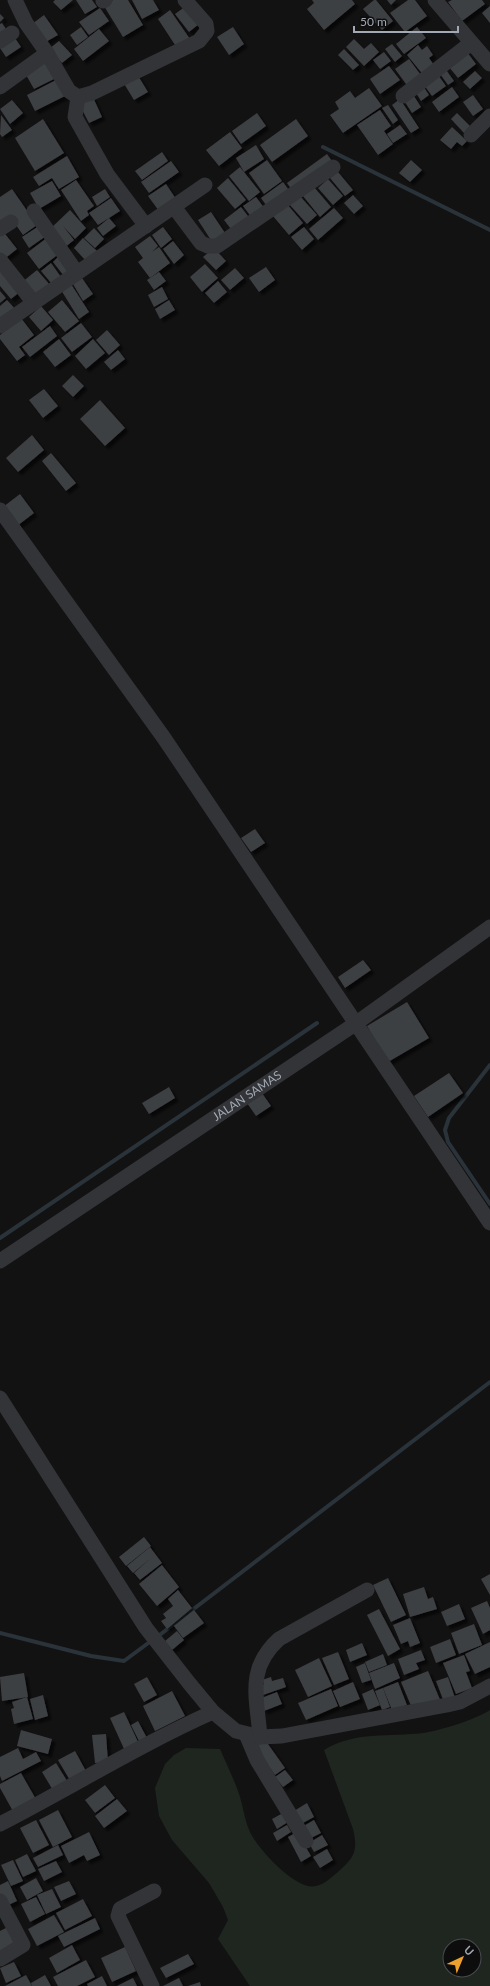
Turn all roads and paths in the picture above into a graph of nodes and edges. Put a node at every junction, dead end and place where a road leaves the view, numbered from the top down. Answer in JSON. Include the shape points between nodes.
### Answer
{"nodes":[{"id":1,"x":15,"y":0,"type":"edge"},
{"id":2,"x":185,"y":0,"type":"edge"},
{"id":3,"x":435,"y":0,"type":"edge"},
{"id":4,"x":12,"y":32,"type":"dead end"},
{"id":5,"x":0,"y":41,"type":"edge"},
{"id":6,"x":471,"y":43,"type":"junction"},
{"id":7,"x":47,"y":53,"type":"junction"},
{"id":8,"x":490,"y":64,"type":"edge"},
{"id":9,"x":0,"y":87,"type":"edge"},
{"id":10,"x":403,"y":96,"type":"dead end"},
{"id":11,"x":78,"y":97,"type":"junction"},
{"id":12,"x":490,"y":116,"type":"edge"},
{"id":13,"x":471,"y":135,"type":"dead end"},
{"id":14,"x":333,"y":166,"type":"dead end"},
{"id":15,"x":205,"y":185,"type":"dead end"},
{"id":16,"x":174,"y":206,"type":"junction"},
{"id":17,"x":34,"y":211,"type":"dead end"},
{"id":18,"x":146,"y":226,"type":"junction"},
{"id":19,"x":0,"y":260,"type":"edge"},
{"id":20,"x":77,"y":273,"type":"junction"},
{"id":21,"x":34,"y":303,"type":"junction"},
{"id":22,"x":0,"y":326,"type":"edge"},
{"id":23,"x":0,"y":510,"type":"edge"},
{"id":24,"x":490,"y":927,"type":"edge"},
{"id":25,"x":355,"y":1024,"type":"junction"},
{"id":26,"x":490,"y":1223,"type":"edge"},
{"id":27,"x":0,"y":1261,"type":"edge"},
{"id":28,"x":0,"y":1398,"type":"edge"},
{"id":29,"x":367,"y":1590,"type":"dead end"},
{"id":30,"x":490,"y":1686,"type":"edge"},
{"id":31,"x":213,"y":1712,"type":"junction"},
{"id":32,"x":253,"y":1735,"type":"junction"},
{"id":33,"x":0,"y":1824,"type":"edge"},
{"id":34,"x":306,"y":1842,"type":"dead end"},
{"id":35,"x":154,"y":1891,"type":"dead end"},
{"id":36,"x":0,"y":1901,"type":"edge"},
{"id":37,"x":0,"y":1959,"type":"edge"},
{"id":38,"x":152,"y":1986,"type":"edge"}],
"edges":[{"from":1,"to":7,"type":"street","via":[[26,23]]},
{"from":2,"to":11,"type":"street","via":[[206,24],[207,31],[199,41],[92,93]]},
{"from":3,"to":6,"type":"street"},
{"from":4,"to":5,"type":"street"},
{"from":6,"to":8,"type":"street"},
{"from":6,"to":10,"type":"street"},
{"from":7,"to":9,"type":"street"},
{"from":7,"to":11,"type":"street","via":[[69,91]]},
{"from":11,"to":18,"type":"street","via":[[75,117],[107,174]]},
{"from":12,"to":13,"type":"street"},
{"from":14,"to":16,"type":"street","via":[[217,246],[211,247],[201,243]]},
{"from":15,"to":16,"type":"street"},
{"from":16,"to":18,"type":"street"},
{"from":17,"to":20,"type":"street"},
{"from":18,"to":20,"type":"street"},
{"from":19,"to":21,"type":"street"},
{"from":20,"to":21,"type":"street"},
{"from":21,"to":22,"type":"street"},
{"from":23,"to":25,"type":"street","via":[[164,738]]},
{"from":24,"to":25,"type":"street","name":"JALAN SAMAS"},
{"from":25,"to":26,"type":"street"},
{"from":25,"to":27,"type":"street","name":"JALAN SAMAS"},
{"from":28,"to":31,"type":"street","via":[[146,1628]]},
{"from":29,"to":32,"type":"street","via":[[284,1636],[269,1648],[261,1660],[255,1680]]},
{"from":30,"to":32,"type":"street","via":[[466,1699],[446,1705],[282,1736]]},
{"from":31,"to":32,"type":"street","via":[[236,1731]]},
{"from":31,"to":33,"type":"street","via":[[125,1755]]},
{"from":32,"to":34,"type":"street","via":[[257,1760]]},
{"from":35,"to":38,"type":"street","via":[[118,1912]]},
{"from":36,"to":37,"type":"street","via":[[23,1942],[21,1948]]}]}
